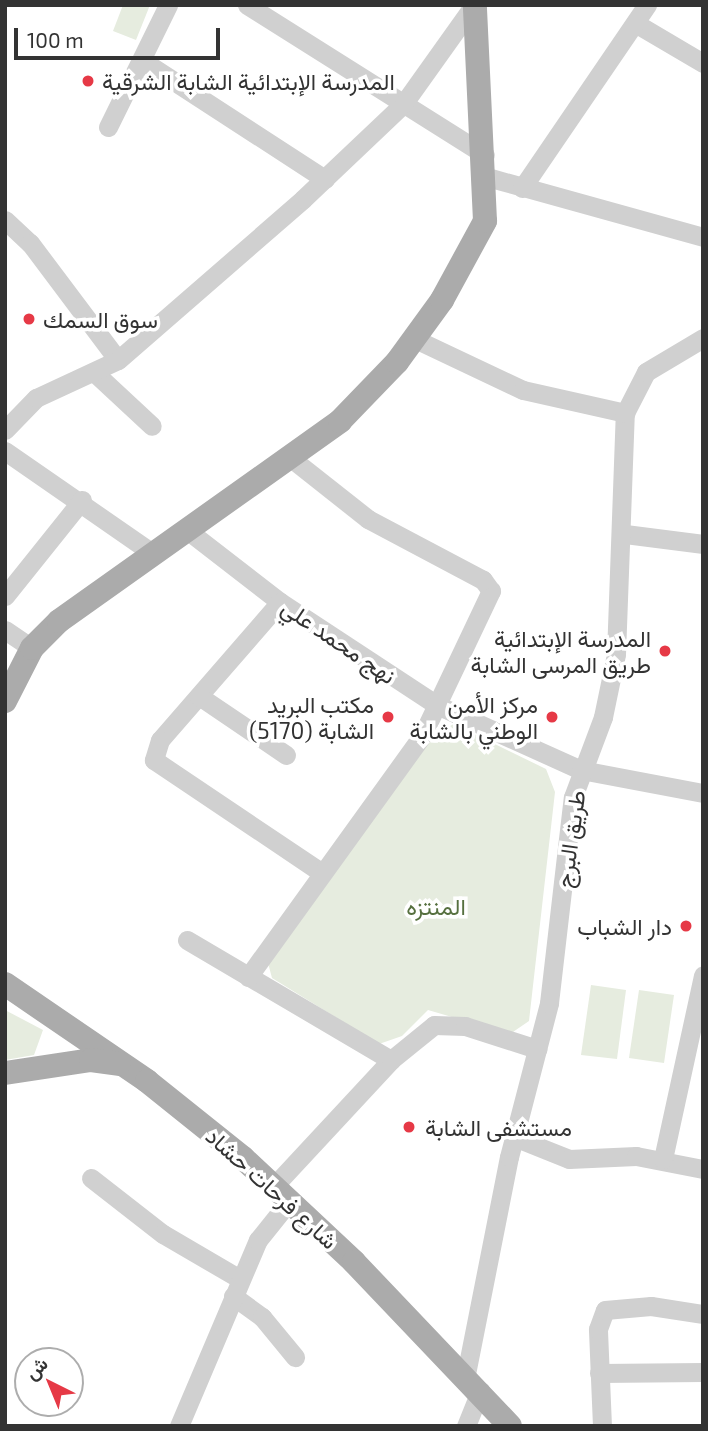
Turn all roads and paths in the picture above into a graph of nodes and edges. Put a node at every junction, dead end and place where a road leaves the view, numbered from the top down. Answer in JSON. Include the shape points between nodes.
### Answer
{"nodes":[{"id":1,"x":168,"y":5,"type":"edge"},
{"id":2,"x":247,"y":5,"type":"edge"},
{"id":3,"x":475,"y":5,"type":"edge"},
{"id":4,"x":647,"y":5,"type":"edge"},
{"id":5,"x":635,"y":23,"type":"junction"},
{"id":6,"x":143,"y":61,"type":"junction"},
{"id":7,"x":703,"y":62,"type":"edge"},
{"id":8,"x":404,"y":103,"type":"junction"},
{"id":9,"x":108,"y":127,"type":"dead end"},
{"id":10,"x":486,"y":166,"type":"junction"},
{"id":11,"x":325,"y":179,"type":"junction"},
{"id":12,"x":522,"y":188,"type":"junction"},
{"id":13,"x":5,"y":220,"type":"edge"},
{"id":14,"x":703,"y":237,"type":"edge"},
{"id":15,"x":703,"y":338,"type":"edge"},
{"id":16,"x":415,"y":339,"type":"junction"},
{"id":17,"x":118,"y":360,"type":"junction"},
{"id":18,"x":96,"y":374,"type":"junction"},
{"id":19,"x":625,"y":413,"type":"junction"},
{"id":20,"x":6,"y":426,"type":"edge"},
{"id":21,"x":152,"y":426,"type":"dead end"},
{"id":22,"x":5,"y":452,"type":"edge"},
{"id":23,"x":292,"y":460,"type":"junction"},
{"id":24,"x":82,"y":500,"type":"junction"},
{"id":25,"x":187,"y":530,"type":"junction"},
{"id":26,"x":625,"y":534,"type":"junction"},
{"id":27,"x":703,"y":544,"type":"edge"},
{"id":28,"x":151,"y":552,"type":"junction"},
{"id":29,"x":5,"y":596,"type":"edge"},
{"id":30,"x":279,"y":602,"type":"junction"},
{"id":31,"x":5,"y":630,"type":"edge"},
{"id":32,"x":32,"y":648,"type":"junction"},
{"id":33,"x":199,"y":696,"type":"junction"},
{"id":34,"x":5,"y":701,"type":"edge"},
{"id":35,"x":436,"y":705,"type":"junction"},
{"id":36,"x":286,"y":755,"type":"dead end"},
{"id":37,"x":580,"y":770,"type":"junction"},
{"id":38,"x":703,"y":793,"type":"edge"},
{"id":39,"x":319,"y":871,"type":"junction"},
{"id":40,"x":187,"y":940,"type":"dead end"},
{"id":41,"x":703,"y":975,"type":"edge"},
{"id":42,"x":248,"y":977,"type":"junction"},
{"id":43,"x":5,"y":984,"type":"edge"},
{"id":44,"x":65,"y":1025,"type":"junction"},
{"id":45,"x":537,"y":1049,"type":"junction"},
{"id":46,"x":391,"y":1060,"type":"junction"},
{"id":47,"x":121,"y":1064,"type":"junction"},
{"id":48,"x":31,"y":1068,"type":"junction"},
{"id":49,"x":5,"y":1073,"type":"edge"},
{"id":50,"x":514,"y":1137,"type":"junction"},
{"id":51,"x":663,"y":1158,"type":"junction"},
{"id":52,"x":703,"y":1169,"type":"edge"},
{"id":53,"x":91,"y":1178,"type":"dead end"},
{"id":54,"x":282,"y":1193,"type":"junction"},
{"id":55,"x":236,"y":1287,"type":"junction"},
{"id":56,"x":703,"y":1314,"type":"edge"},
{"id":57,"x":295,"y":1357,"type":"dead end"},
{"id":58,"x":703,"y":1372,"type":"edge"},
{"id":59,"x":599,"y":1373,"type":"junction"},
{"id":60,"x":473,"y":1383,"type":"junction"},
{"id":61,"x":179,"y":1426,"type":"edge"},
{"id":62,"x":466,"y":1426,"type":"edge"},
{"id":63,"x":510,"y":1426,"type":"edge"},
{"id":64,"x":602,"y":1426,"type":"edge"}],
"edges":[{"from":1,"to":6,"type":"street"},
{"from":2,"to":8,"type":"street"},
{"from":3,"to":8,"type":"street"},
{"from":3,"to":10,"type":"main road"},
{"from":4,"to":5,"type":"street"},
{"from":5,"to":7,"type":"street"},
{"from":5,"to":12,"type":"street"},
{"from":6,"to":9,"type":"street"},
{"from":6,"to":11,"type":"street"},
{"from":8,"to":10,"type":"street"},
{"from":8,"to":11,"type":"street"},
{"from":10,"to":12,"type":"street"},
{"from":10,"to":16,"type":"main road","via":[[478,241]]},
{"from":11,"to":17,"type":"street"},
{"from":12,"to":14,"type":"street"},
{"from":13,"to":17,"type":"street","via":[[30,243]]},
{"from":15,"to":19,"type":"street","name":"طريق البرج","via":[[646,372]]},
{"from":16,"to":19,"type":"street","via":[[523,390]]},
{"from":16,"to":23,"type":"main road","via":[[362,399]]},
{"from":17,"to":18,"type":"street"},
{"from":18,"to":20,"type":"street","via":[[36,398]]},
{"from":18,"to":21,"type":"street"},
{"from":19,"to":26,"type":"street","name":"طريق البرج"},
{"from":22,"to":24,"type":"street"},
{"from":23,"to":25,"type":"main road"},
{"from":23,"to":35,"type":"street","via":[[368,519],[489,586]]},
{"from":24,"to":28,"type":"street"},
{"from":24,"to":29,"type":"street"},
{"from":25,"to":28,"type":"main road"},
{"from":25,"to":30,"type":"street","name":"نهج محمد علي"},
{"from":26,"to":27,"type":"street"},
{"from":26,"to":37,"type":"street","name":"طريق البرج","via":[[614,666],[603,717]]},
{"from":28,"to":32,"type":"main road","via":[[81,602]]},
{"from":30,"to":33,"type":"street"},
{"from":30,"to":35,"type":"street","name":"نهج محمد علي"},
{"from":31,"to":32,"type":"street"},
{"from":32,"to":34,"type":"main road"},
{"from":33,"to":36,"type":"street"},
{"from":33,"to":39,"type":"street","via":[[155,746],[154,760]]},
{"from":35,"to":37,"type":"street","name":"نهج محمد علي"},
{"from":35,"to":39,"type":"street","via":[[407,758]]},
{"from":37,"to":38,"type":"street","name":"نهج محمد علي"},
{"from":37,"to":45,"type":"street","name":"طريق البرج","via":[[554,974]]},
{"from":39,"to":42,"type":"street"},
{"from":40,"to":42,"type":"street"},
{"from":41,"to":51,"type":"street"},
{"from":42,"to":46,"type":"street"},
{"from":43,"to":44,"type":"main road","name":"شارع فرحات حشاد"},
{"from":44,"to":47,"type":"main road","name":"شارع فرحات حشاد"},
{"from":44,"to":48,"type":"main road","via":[[50,1056]]},
{"from":45,"to":46,"type":"street","via":[[447,1023],[424,1031]]},
{"from":45,"to":50,"type":"street","name":"طريق البرج"},
{"from":46,"to":54,"type":"street"},
{"from":47,"to":48,"type":"main road","via":[[91,1060]]},
{"from":47,"to":54,"type":"main road","name":"شارع فرحات حشاد"},
{"from":48,"to":49,"type":"main road"},
{"from":50,"to":51,"type":"street","via":[[582,1161]]},
{"from":50,"to":60,"type":"street","name":"طريق البرج"},
{"from":51,"to":52,"type":"street"},
{"from":53,"to":55,"type":"street"},
{"from":54,"to":55,"type":"street"},
{"from":54,"to":60,"type":"main road","name":"شارع فرحات حشاد"},
{"from":55,"to":57,"type":"street"},
{"from":55,"to":61,"type":"street"},
{"from":56,"to":59,"type":"street","via":[[608,1308],[598,1329]]},
{"from":58,"to":59,"type":"street"},
{"from":59,"to":64,"type":"street"},
{"from":60,"to":62,"type":"street","name":"طريق البرج"},
{"from":60,"to":63,"type":"main road","name":"شارع فرحات حشاد"}]}
